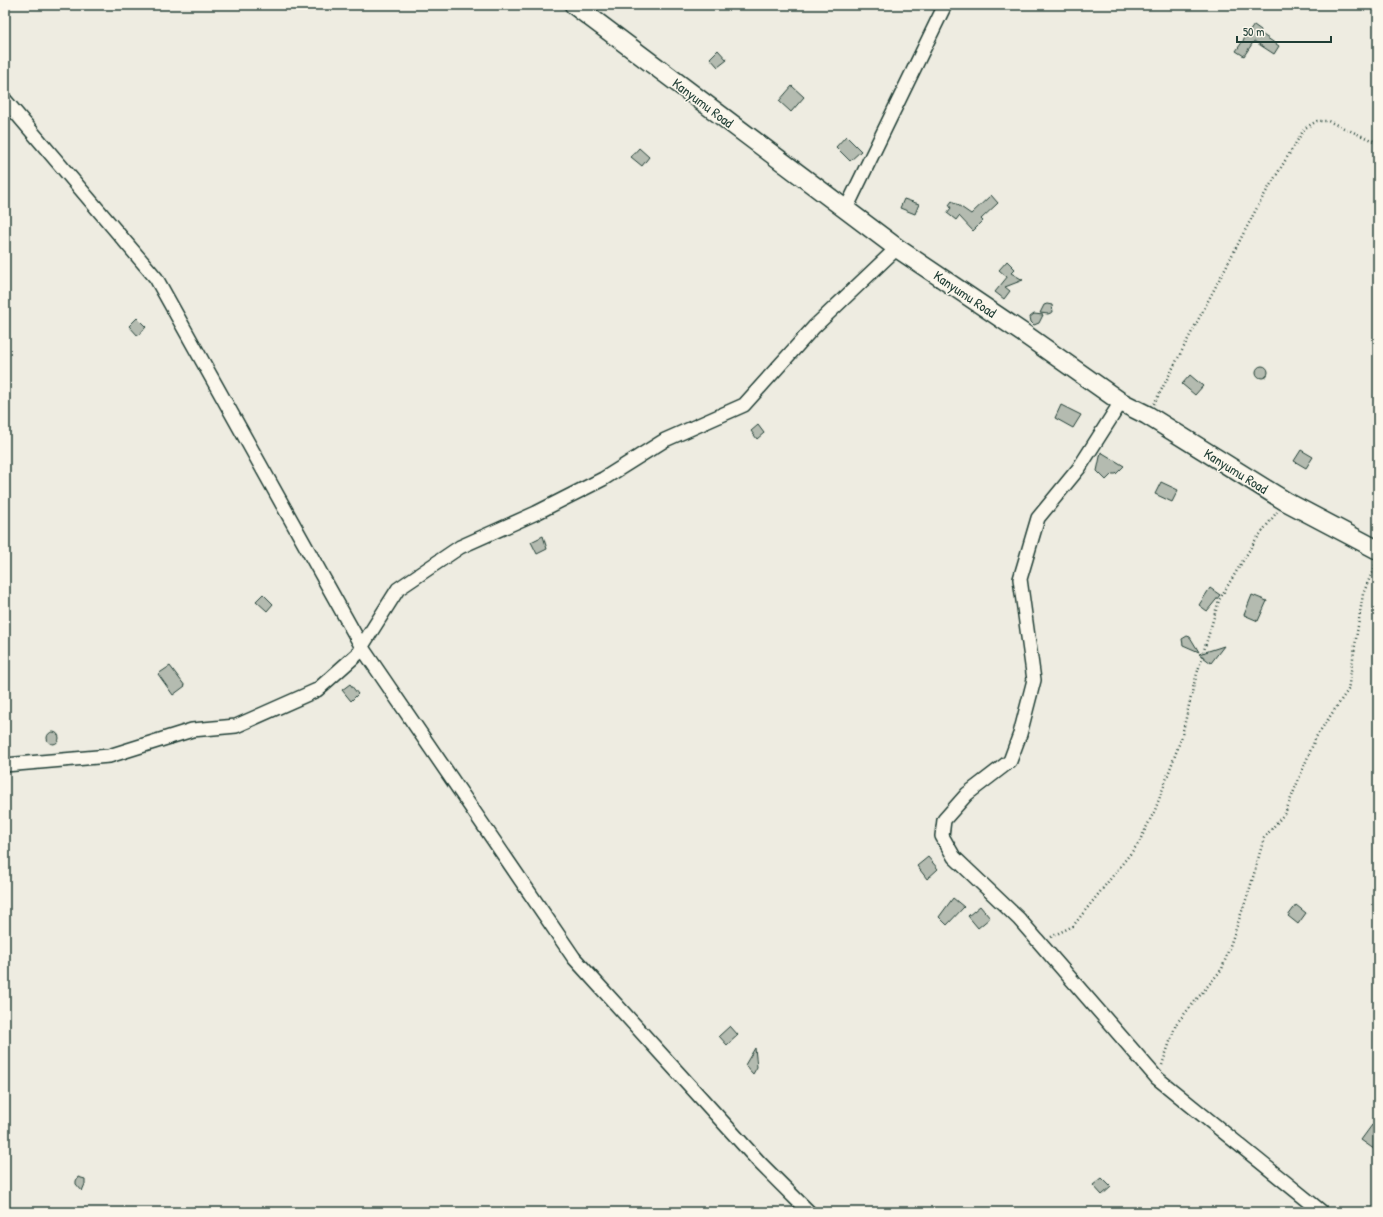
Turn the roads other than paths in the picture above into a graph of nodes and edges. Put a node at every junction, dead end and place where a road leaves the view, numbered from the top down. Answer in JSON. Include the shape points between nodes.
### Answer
{"nodes":[{"id":1,"x":574,"y":5,"type":"edge"},
{"id":2,"x":945,"y":5,"type":"edge"},
{"id":3,"x":5,"y":100,"type":"edge"},
{"id":4,"x":845,"y":211,"type":"junction"},
{"id":5,"x":897,"y":248,"type":"junction"},
{"id":6,"x":1122,"y":402,"type":"junction"},
{"id":7,"x":1378,"y":550,"type":"edge"},
{"id":8,"x":362,"y":648,"type":"junction"},
{"id":9,"x":5,"y":765,"type":"edge"},
{"id":10,"x":808,"y":1212,"type":"edge"},
{"id":11,"x":1322,"y":1212,"type":"edge"}],
"edges":[{"from":1,"to":4,"type":"street","name":"Kanyumu Road"},
{"from":2,"to":4,"type":"street"},
{"from":3,"to":8,"type":"street","via":[[156,278]]},
{"from":4,"to":5,"type":"street","name":"Kanyumu Road"},
{"from":5,"to":6,"type":"street","name":"Kanyumu Road"},
{"from":5,"to":8,"type":"street","via":[[814,327],[744,405],[665,440],[603,479],[460,547],[398,589]]},
{"from":6,"to":7,"type":"street","name":"Kanyumu Road","via":[[1285,501]]},
{"from":6,"to":11,"type":"street","via":[[1079,468],[1038,518],[1020,579],[1034,680],[1020,734],[1010,760],[967,794],[944,820],[942,836],[954,857],[1019,919],[1157,1078]]},
{"from":8,"to":9,"type":"street","via":[[317,690],[236,726],[192,730],[109,756]]},
{"from":8,"to":10,"type":"street","via":[[574,958],[760,1163]]}]}
